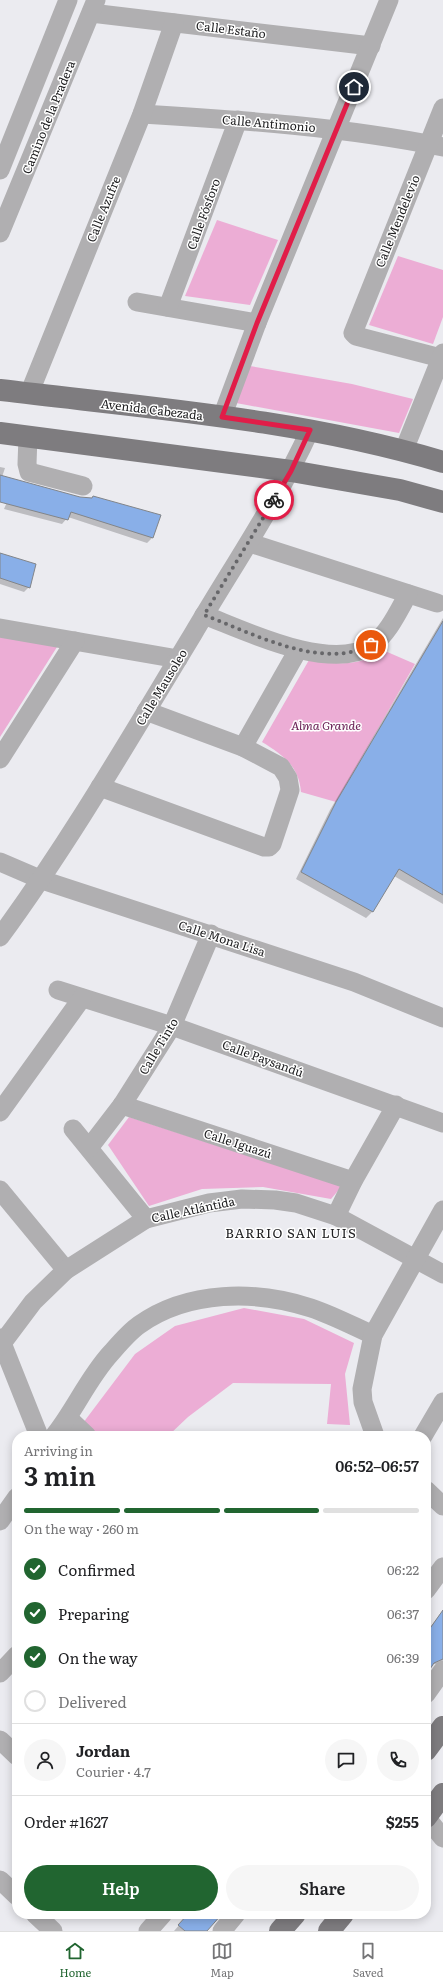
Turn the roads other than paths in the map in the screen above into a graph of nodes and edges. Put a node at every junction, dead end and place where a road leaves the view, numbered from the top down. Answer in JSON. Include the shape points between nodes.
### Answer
{"nodes":[{"id":1,"x":68,"y":0,"type":"edge"},
{"id":2,"x":389,"y":0,"type":"edge"},
{"id":3,"x":93,"y":7,"type":"edge"},
{"id":4,"x":174,"y":22,"type":"junction"},
{"id":5,"x":370,"y":46,"type":"junction"},
{"id":6,"x":443,"y":108,"type":"edge"},
{"id":7,"x":142,"y":114,"type":"junction"},
{"id":8,"x":238,"y":120,"type":"junction"},
{"id":9,"x":337,"y":129,"type":"junction"},
{"id":10,"x":436,"y":146,"type":"edge"},
{"id":11,"x":0,"y":170,"type":"edge"},
{"id":12,"x":0,"y":233,"type":"edge"},
{"id":13,"x":137,"y":302,"type":"dead end"},
{"id":14,"x":168,"y":307,"type":"junction"},
{"id":15,"x":257,"y":323,"type":"junction"},
{"id":16,"x":442,"y":355,"type":"edge"},
{"id":17,"x":0,"y":390,"type":"edge"},
{"id":18,"x":29,"y":394,"type":"junction"},
{"id":19,"x":222,"y":417,"type":"junction"},
{"id":20,"x":310,"y":430,"type":"junction"},
{"id":21,"x":0,"y":433,"type":"edge"},
{"id":22,"x":28,"y":436,"type":"junction"},
{"id":23,"x":404,"y":450,"type":"junction"},
{"id":24,"x":443,"y":462,"type":"edge"},
{"id":25,"x":291,"y":471,"type":"junction"},
{"id":26,"x":84,"y":486,"type":"dead end"},
{"id":27,"x":443,"y":502,"type":"edge"},
{"id":28,"x":250,"y":543,"type":"junction"},
{"id":29,"x":408,"y":594,"type":"junction"},
{"id":30,"x":437,"y":603,"type":"dead end"},
{"id":31,"x":204,"y":615,"type":"junction"},
{"id":32,"x":0,"y":628,"type":"edge"},
{"id":33,"x":75,"y":641,"type":"junction"},
{"id":34,"x":298,"y":650,"type":"junction"},
{"id":35,"x":178,"y":659,"type":"junction"},
{"id":36,"x":146,"y":711,"type":"junction"},
{"id":37,"x":243,"y":747,"type":"junction"},
{"id":38,"x":1,"y":756,"type":"edge"},
{"id":39,"x":100,"y":787,"type":"junction"},
{"id":40,"x":0,"y":862,"type":"edge"},
{"id":41,"x":42,"y":880,"type":"junction"},
{"id":42,"x":211,"y":934,"type":"junction"},
{"id":43,"x":0,"y":936,"type":"edge"},
{"id":44,"x":58,"y":990,"type":"dead end"},
{"id":45,"x":82,"y":998,"type":"junction"},
{"id":46,"x":443,"y":1018,"type":"edge"},
{"id":47,"x":172,"y":1026,"type":"junction"},
{"id":48,"x":122,"y":1105,"type":"junction"},
{"id":49,"x":396,"y":1105,"type":"junction"},
{"id":50,"x":0,"y":1112,"type":"edge"},
{"id":51,"x":443,"y":1123,"type":"edge"},
{"id":52,"x":73,"y":1128,"type":"dead end"},
{"id":53,"x":90,"y":1148,"type":"junction"},
{"id":54,"x":353,"y":1181,"type":"junction"},
{"id":55,"x":0,"y":1190,"type":"edge"},
{"id":56,"x":443,"y":1210,"type":"edge"},
{"id":57,"x":336,"y":1216,"type":"junction"},
{"id":58,"x":146,"y":1219,"type":"junction"},
{"id":59,"x":416,"y":1258,"type":"junction"},
{"id":60,"x":66,"y":1270,"type":"junction"},
{"id":61,"x":443,"y":1274,"type":"edge"},
{"id":62,"x":373,"y":1335,"type":"junction"},
{"id":63,"x":1,"y":1342,"type":"edge"},
{"id":64,"x":443,"y":1402,"type":"edge"},
{"id":65,"x":68,"y":1418,"type":"junction"},
{"id":66,"x":37,"y":1431,"type":"edge"},
{"id":67,"x":58,"y":1431,"type":"edge"},
{"id":68,"x":81,"y":1431,"type":"edge"},
{"id":69,"x":373,"y":1431,"type":"edge"},
{"id":70,"x":426,"y":1431,"type":"edge"},
{"id":71,"x":431,"y":1495,"type":"edge"},
{"id":72,"x":443,"y":1506,"type":"edge"},
{"id":73,"x":12,"y":1508,"type":"edge"},
{"id":74,"x":0,"y":1521,"type":"edge"},
{"id":75,"x":443,"y":1567,"type":"edge"},
{"id":76,"x":431,"y":1583,"type":"edge"},
{"id":77,"x":12,"y":1661,"type":"edge"},
{"id":78,"x":443,"y":1670,"type":"edge"},
{"id":79,"x":0,"y":1674,"type":"edge"},
{"id":80,"x":433,"y":1693,"type":"edge"},
{"id":81,"x":0,"y":1740,"type":"edge"},
{"id":82,"x":12,"y":1751,"type":"edge"},
{"id":83,"x":443,"y":1794,"type":"edge"},
{"id":84,"x":431,"y":1810,"type":"edge"},
{"id":85,"x":431,"y":1823,"type":"edge"},
{"id":86,"x":443,"y":1838,"type":"edge"},
{"id":87,"x":0,"y":1880,"type":"edge"},
{"id":88,"x":12,"y":1891,"type":"edge"},
{"id":89,"x":40,"y":1919,"type":"edge"},
{"id":90,"x":159,"y":1919,"type":"edge"},
{"id":91,"x":232,"y":1919,"type":"edge"},
{"id":92,"x":291,"y":1919,"type":"edge"},
{"id":93,"x":339,"y":1919,"type":"edge"},
{"id":94,"x":53,"y":1931,"type":"edge"},
{"id":95,"x":148,"y":1931,"type":"edge"},
{"id":96,"x":222,"y":1931,"type":"edge"},
{"id":97,"x":280,"y":1931,"type":"edge"},
{"id":98,"x":329,"y":1931,"type":"edge"}],
"edges":[{"from":1,"to":11,"type":"street","name":"Camino de la Pradera"},
{"from":2,"to":5,"type":"street"},
{"from":3,"to":4,"type":"street","name":"Calle Estaño"},
{"from":3,"to":12,"type":"street","name":"Camino de la Pradera"},
{"from":4,"to":5,"type":"street","name":"Calle Estaño"},
{"from":4,"to":7,"type":"street","name":"Calle Azufre"},
{"from":5,"to":9,"type":"street"},
{"from":6,"to":10,"type":"street","name":"Calle Mendelevio"},
{"from":7,"to":8,"type":"street","name":"Calle Antimonio"},
{"from":7,"to":18,"type":"street","name":"Calle Azufre"},
{"from":8,"to":9,"type":"street","name":"Calle Antimonio"},
{"from":8,"to":14,"type":"street","name":"Calle Fósforo"},
{"from":9,"to":10,"type":"street","name":"Calle Antimonio"},
{"from":9,"to":15,"type":"street"},
{"from":10,"to":16,"type":"street","name":"Calle Mendelevio","via":[[353,335]]},
{"from":13,"to":14,"type":"street"},
{"from":14,"to":15,"type":"street"},
{"from":15,"to":19,"type":"street"},
{"from":16,"to":23,"type":"street"},
{"from":17,"to":18,"type":"main road","name":"Avenida Cabezada"},
{"from":18,"to":19,"type":"main road","name":"Avenida Cabezada"},
{"from":19,"to":20,"type":"main road","name":"Avenida Cabezada"},
{"from":20,"to":23,"type":"main road","name":"Avenida Cabezada"},
{"from":20,"to":25,"type":"street","name":"Calle Mausoleo"},
{"from":21,"to":22,"type":"main road"},
{"from":22,"to":25,"type":"main road"},
{"from":22,"to":26,"type":"street","via":[[29,472]]},
{"from":23,"to":24,"type":"main road","name":"Avenida Cabezada"},
{"from":25,"to":27,"type":"main road","via":[[400,490]]},
{"from":25,"to":28,"type":"street","name":"Calle Mausoleo"},
{"from":28,"to":29,"type":"street"},
{"from":28,"to":31,"type":"street","name":"Calle Mausoleo"},
{"from":29,"to":30,"type":"street"},
{"from":29,"to":34,"type":"street","via":[[382,635],[360,651],[344,654]]},
{"from":31,"to":34,"type":"street"},
{"from":31,"to":35,"type":"street","name":"Calle Mausoleo"},
{"from":32,"to":33,"type":"street"},
{"from":33,"to":35,"type":"street"},
{"from":33,"to":38,"type":"street"},
{"from":34,"to":37,"type":"street"},
{"from":35,"to":36,"type":"street","name":"Calle Mausoleo"},
{"from":36,"to":37,"type":"street"},
{"from":36,"to":39,"type":"street","name":"Calle Mausoleo"},
{"from":37,"to":39,"type":"street","via":[[281,767],[288,778],[289,797],[269,847]]},
{"from":39,"to":41,"type":"street","name":"Calle Mausoleo"},
{"from":40,"to":41,"type":"street","name":"Calle Mona Lisa"},
{"from":41,"to":42,"type":"street","name":"Calle Mona Lisa"},
{"from":41,"to":43,"type":"street","name":"Calle Mausoleo"},
{"from":42,"to":46,"type":"street","name":"Calle Mona Lisa","via":[[354,982]]},
{"from":42,"to":47,"type":"street","name":"Calle Tinto"},
{"from":44,"to":45,"type":"street","name":"Calle Paysandú"},
{"from":45,"to":47,"type":"street","name":"Calle Paysandú"},
{"from":45,"to":50,"type":"street"},
{"from":47,"to":48,"type":"street","name":"Calle Tinto"},
{"from":47,"to":49,"type":"street","name":"Calle Paysandú"},
{"from":48,"to":53,"type":"street","name":"Calle Tinto"},
{"from":48,"to":54,"type":"street","name":"Calle Iguazú"},
{"from":49,"to":51,"type":"street","name":"Calle Paysandú"},
{"from":49,"to":54,"type":"street"},
{"from":52,"to":53,"type":"street"},
{"from":53,"to":58,"type":"street"},
{"from":54,"to":57,"type":"street"},
{"from":55,"to":60,"type":"street"},
{"from":56,"to":59,"type":"street"},
{"from":57,"to":58,"type":"street","name":"Calle Atlántida","via":[[296,1203],[242,1199],[209,1203]]},
{"from":57,"to":59,"type":"street","name":"Calle Atlántida"},
{"from":58,"to":60,"type":"street","name":"Calle Atlántida"},
{"from":59,"to":61,"type":"street","name":"Calle Atlántida"},
{"from":59,"to":62,"type":"street"},
{"from":60,"to":63,"type":"street","name":"Calle Atlántida","via":[[33,1302]]},
{"from":62,"to":65,"type":"street","via":[[311,1308],[260,1297],[222,1296],[176,1305],[138,1325],[110,1354],[91,1379]]},
{"from":62,"to":69,"type":"street","via":[[362,1389],[363,1402]]},
{"from":63,"to":66,"type":"street"},
{"from":64,"to":70,"type":"street"},
{"from":65,"to":67,"type":"street"},
{"from":65,"to":68,"type":"street"},
{"from":71,"to":72,"type":"street"},
{"from":73,"to":74,"type":"street"},
{"from":75,"to":76,"type":"street"},
{"from":77,"to":79,"type":"street"},
{"from":78,"to":80,"type":"street"},
{"from":81,"to":82,"type":"street"},
{"from":83,"to":84,"type":"main road"},
{"from":85,"to":86,"type":"street"},
{"from":87,"to":88,"type":"street"},
{"from":89,"to":94,"type":"street"},
{"from":90,"to":95,"type":"street"},
{"from":91,"to":96,"type":"street"},
{"from":92,"to":97,"type":"main road"},
{"from":93,"to":98,"type":"main road"}]}
